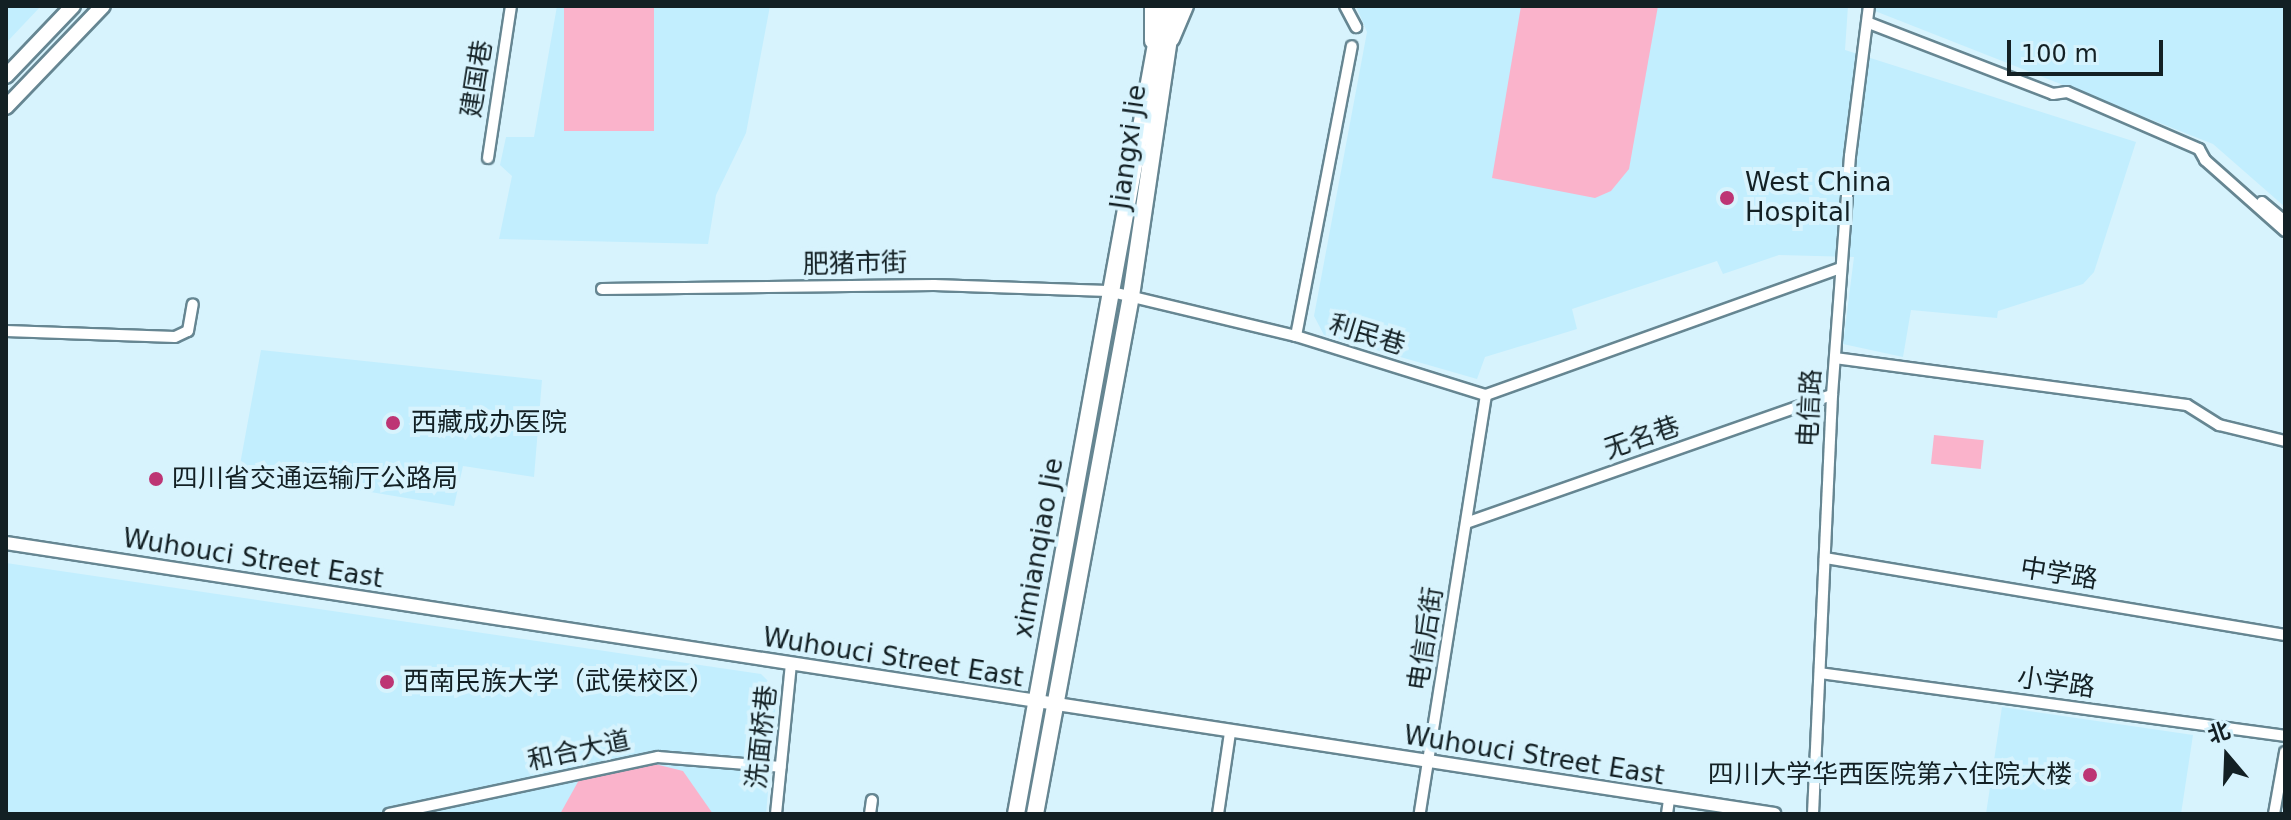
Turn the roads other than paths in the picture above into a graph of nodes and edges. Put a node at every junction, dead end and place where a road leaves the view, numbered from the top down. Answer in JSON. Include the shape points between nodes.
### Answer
{"nodes":[{"id":1,"x":73,"y":6,"type":"edge"},
{"id":2,"x":103,"y":6,"type":"edge"},
{"id":3,"x":511,"y":6,"type":"edge"},
{"id":4,"x":1152,"y":6,"type":"edge"},
{"id":5,"x":1163,"y":6,"type":"edge"},
{"id":6,"x":1174,"y":6,"type":"edge"},
{"id":7,"x":1186,"y":6,"type":"edge"},
{"id":8,"x":1345,"y":6,"type":"edge"},
{"id":9,"x":1869,"y":6,"type":"edge"},
{"id":10,"x":1869,"y":23,"type":"junction"},
{"id":11,"x":1356,"y":27,"type":"dead end"},
{"id":12,"x":1352,"y":46,"type":"dead end"},
{"id":13,"x":1160,"y":51,"type":"junction"},
{"id":14,"x":6,"y":76,"type":"edge"},
{"id":15,"x":6,"y":107,"type":"edge"},
{"id":16,"x":2199,"y":149,"type":"junction"},
{"id":17,"x":488,"y":158,"type":"dead end"},
{"id":18,"x":2285,"y":221,"type":"edge"},
{"id":19,"x":2285,"y":231,"type":"edge"},
{"id":20,"x":1841,"y":268,"type":"junction"},
{"id":21,"x":602,"y":289,"type":"dead end"},
{"id":22,"x":1108,"y":291,"type":"junction"},
{"id":23,"x":1131,"y":296,"type":"junction"},
{"id":24,"x":193,"y":304,"type":"dead end"},
{"id":25,"x":6,"y":331,"type":"edge"},
{"id":26,"x":1296,"y":336,"type":"junction"},
{"id":27,"x":1835,"y":358,"type":"junction"},
{"id":28,"x":1486,"y":395,"type":"junction"},
{"id":29,"x":1832,"y":395,"type":"junction"},
{"id":30,"x":2285,"y":441,"type":"edge"},
{"id":31,"x":1466,"y":523,"type":"junction"},
{"id":32,"x":6,"y":543,"type":"edge"},
{"id":33,"x":1825,"y":558,"type":"junction"},
{"id":34,"x":2285,"y":635,"type":"edge"},
{"id":35,"x":791,"y":664,"type":"junction"},
{"id":36,"x":1820,"y":673,"type":"junction"},
{"id":37,"x":1044,"y":704,"type":"junction"},
{"id":38,"x":1230,"y":733,"type":"junction"},
{"id":39,"x":2285,"y":736,"type":"edge"},
{"id":40,"x":2285,"y":752,"type":"edge"},
{"id":41,"x":1429,"y":761,"type":"junction"},
{"id":42,"x":781,"y":767,"type":"junction"},
{"id":43,"x":2285,"y":783,"type":"edge"},
{"id":44,"x":1669,"y":799,"type":"junction"},
{"id":45,"x":872,"y":800,"type":"dead end"},
{"id":46,"x":444,"y":808,"type":"edge"},
{"id":47,"x":389,"y":814,"type":"edge"},
{"id":48,"x":776,"y":814,"type":"edge"},
{"id":49,"x":870,"y":814,"type":"edge"},
{"id":50,"x":1016,"y":814,"type":"edge"},
{"id":51,"x":1035,"y":814,"type":"edge"},
{"id":52,"x":1218,"y":814,"type":"edge"},
{"id":53,"x":1420,"y":814,"type":"edge"},
{"id":54,"x":1667,"y":814,"type":"edge"},
{"id":55,"x":1774,"y":814,"type":"edge"},
{"id":56,"x":1813,"y":814,"type":"edge"},
{"id":57,"x":2277,"y":814,"type":"edge"}],
"edges":[{"from":1,"to":14,"type":"main road"},
{"from":2,"to":15,"type":"main road"},
{"from":3,"to":17,"type":"street","name":"建国巷"},
{"from":4,"to":13,"type":"main road"},
{"from":5,"to":13,"type":"main road","name":"Jiangxi Jie"},
{"from":6,"to":13,"type":"main road","name":"Jiangxi Jie"},
{"from":7,"to":13,"type":"main road"},
{"from":8,"to":11,"type":"street"},
{"from":9,"to":10,"type":"street","name":"电信路"},
{"from":10,"to":16,"type":"street","via":[[2053,94],[2067,92]]},
{"from":10,"to":20,"type":"street","name":"电信路"},
{"from":12,"to":26,"type":"street"},
{"from":13,"to":22,"type":"main road","name":"Jiangxi Jie"},
{"from":13,"to":23,"type":"main road","name":"Jiangxi Jie"},
{"from":16,"to":18,"type":"street"},
{"from":16,"to":19,"type":"street"},
{"from":20,"to":27,"type":"street","name":"电信路"},
{"from":20,"to":28,"type":"street"},
{"from":21,"to":22,"type":"street","name":"肥猪市街","via":[[934,285]]},
{"from":22,"to":23,"type":"street","name":"利民巷"},
{"from":22,"to":37,"type":"main road","name":"ximianqiao Jie"},
{"from":23,"to":26,"type":"street","name":"利民巷"},
{"from":23,"to":37,"type":"main road","name":"ximianqiao Jie"},
{"from":24,"to":25,"type":"street","via":[[188,331],[175,337]]},
{"from":26,"to":28,"type":"street","name":"利民巷"},
{"from":27,"to":29,"type":"street","name":"电信路"},
{"from":27,"to":30,"type":"street","via":[[2187,405],[2219,425]]},
{"from":28,"to":31,"type":"street"},
{"from":29,"to":31,"type":"street","name":"无名巷"},
{"from":29,"to":33,"type":"street","name":"电信路"},
{"from":31,"to":41,"type":"street","name":"电信后街"},
{"from":32,"to":35,"type":"street","name":"Wuhouci Street East"},
{"from":33,"to":34,"type":"street","name":"中学路"},
{"from":33,"to":36,"type":"street","name":"电信路"},
{"from":35,"to":37,"type":"street","name":"Wuhouci Street East"},
{"from":35,"to":42,"type":"street","name":"洗面桥巷"},
{"from":36,"to":39,"type":"street","name":"小学路"},
{"from":36,"to":56,"type":"street","name":"电信路"},
{"from":37,"to":38,"type":"street","name":"Wuhouci Street East"},
{"from":37,"to":50,"type":"main road","name":"ximianqiao Jie"},
{"from":37,"to":51,"type":"main road","name":"ximianqiao Jie"},
{"from":38,"to":41,"type":"street","name":"Wuhouci Street East"},
{"from":38,"to":52,"type":"street"},
{"from":40,"to":57,"type":"street"},
{"from":41,"to":44,"type":"street","name":"Wuhouci Street East"},
{"from":41,"to":53,"type":"street","name":"电信后街"},
{"from":42,"to":46,"type":"street","name":"和合大道","via":[[658,757]]},
{"from":42,"to":48,"type":"street","name":"洗面桥巷"},
{"from":43,"to":57,"type":"street"},
{"from":44,"to":54,"type":"street"},
{"from":44,"to":55,"type":"street","name":"Wuhouci Street East"},
{"from":45,"to":49,"type":"street"},
{"from":46,"to":47,"type":"street","name":"和合大道"}]}
